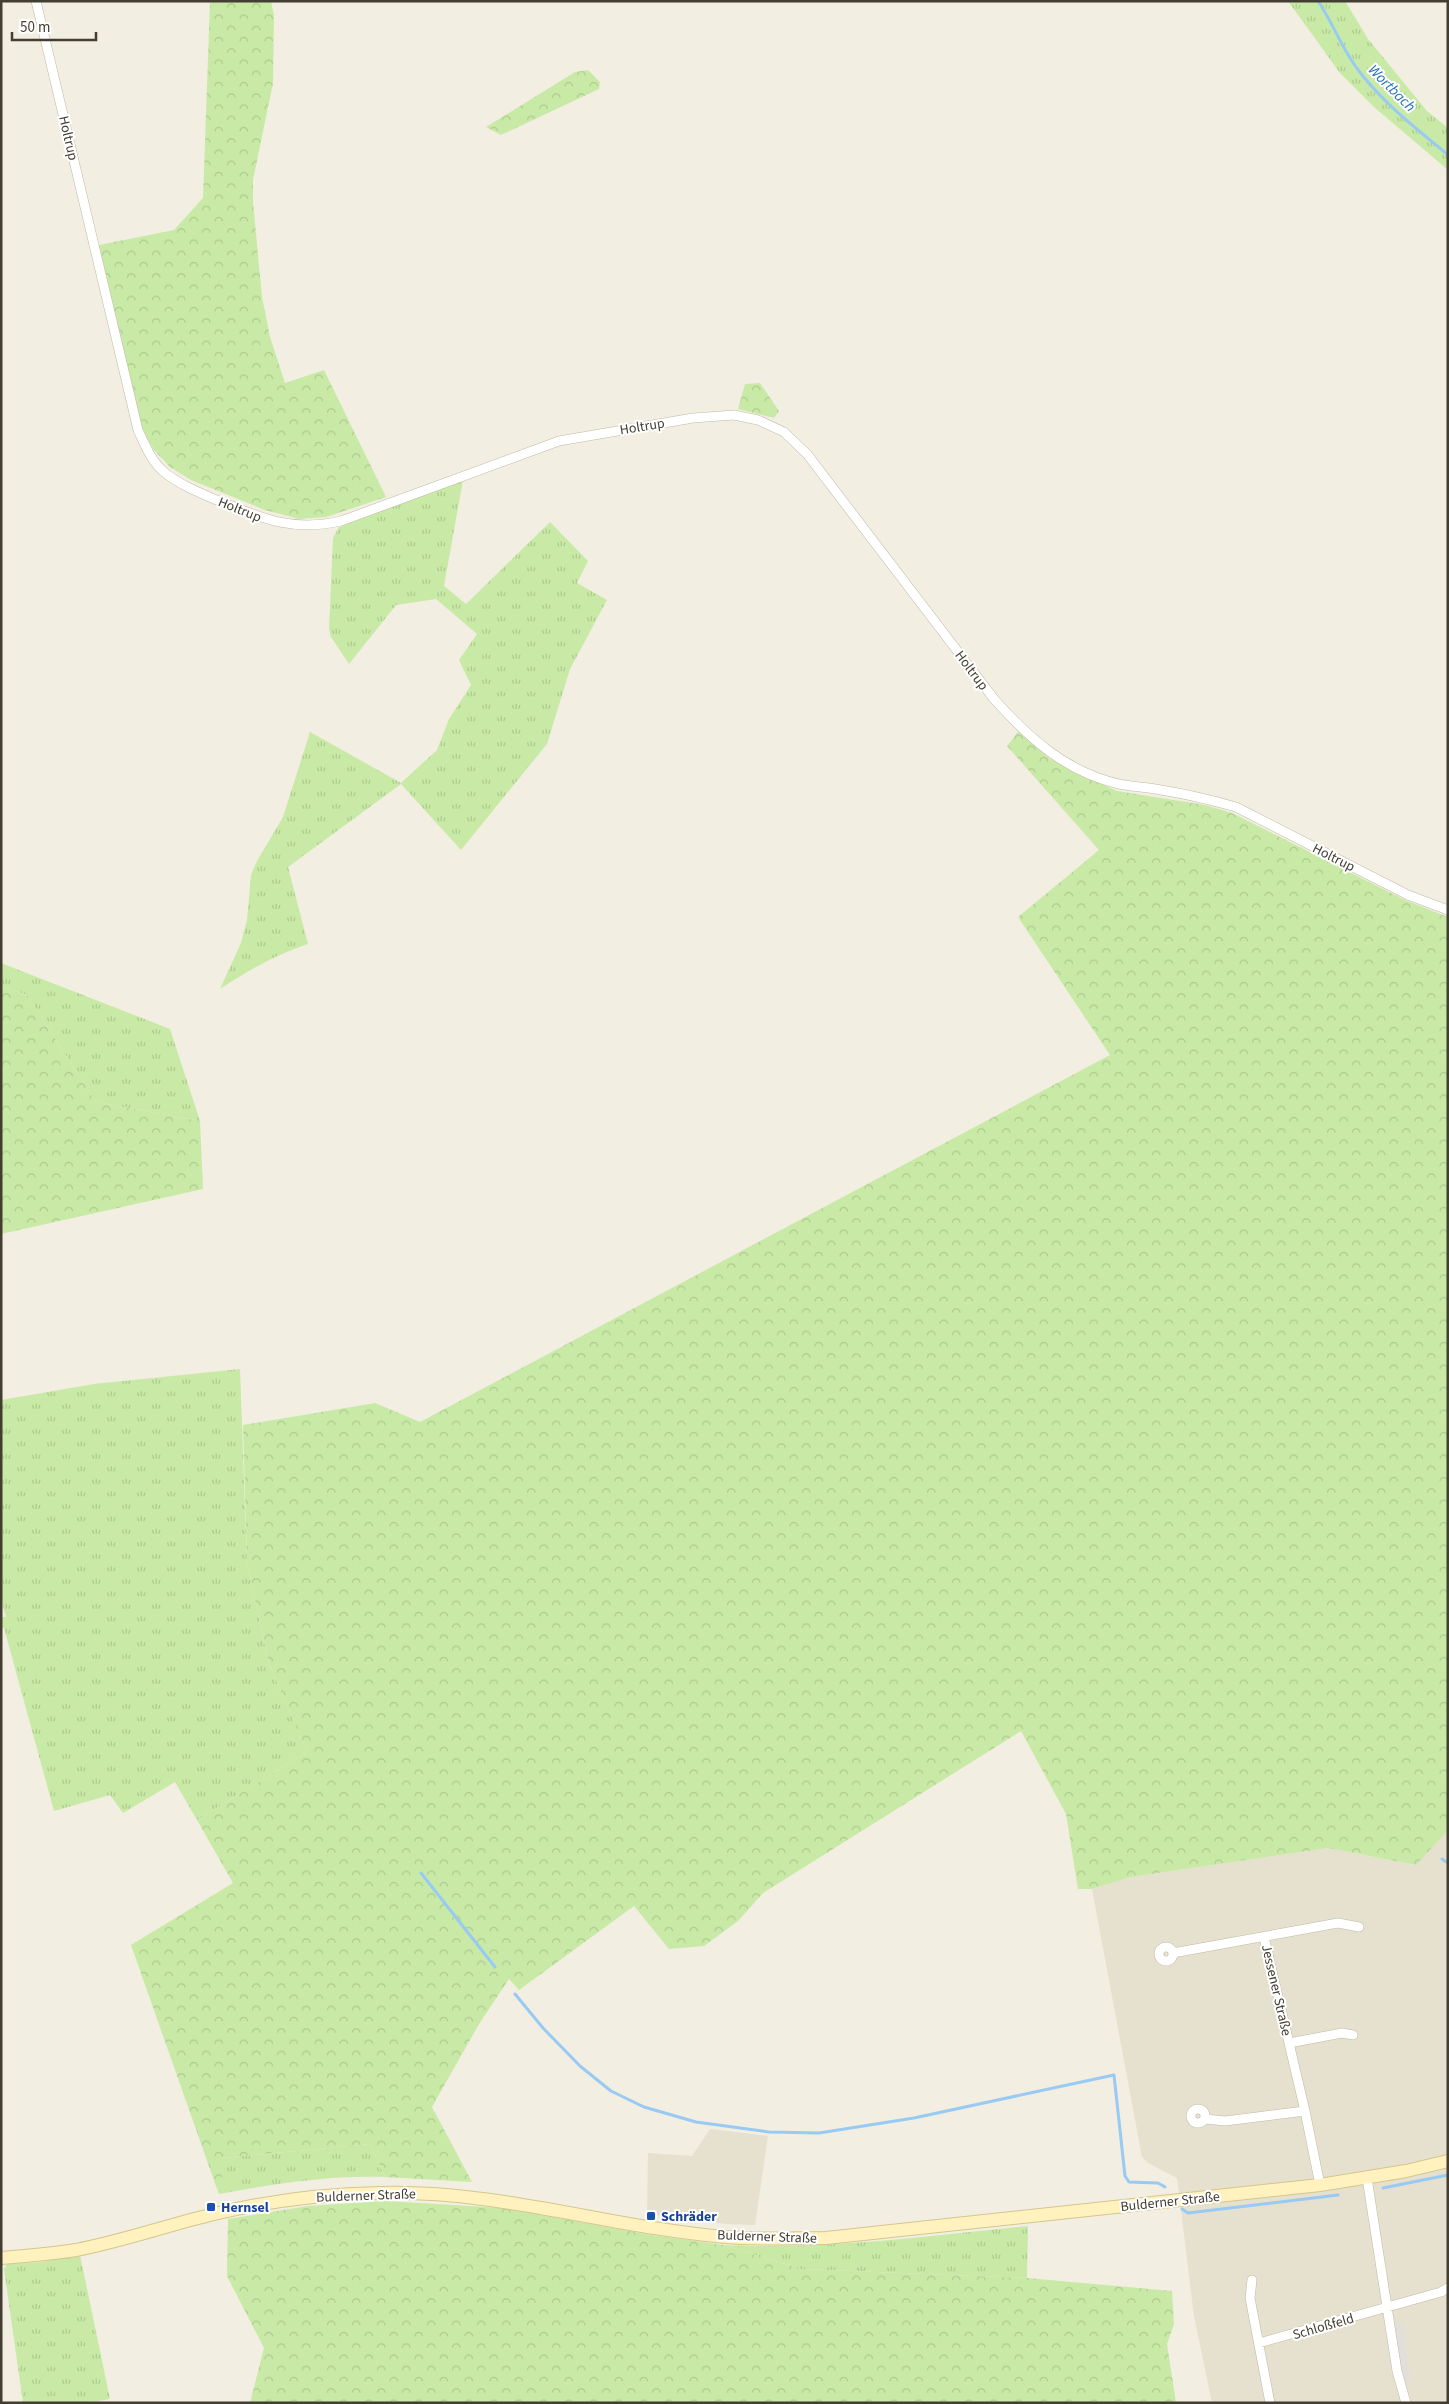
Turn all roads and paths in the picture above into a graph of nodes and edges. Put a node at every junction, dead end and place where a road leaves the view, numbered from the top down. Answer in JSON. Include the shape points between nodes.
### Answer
{"nodes":[{"id":1,"x":36,"y":1,"type":"edge"},
{"id":2,"x":1448,"y":910,"type":"edge"},
{"id":3,"x":1359,"y":1927,"type":"dead end"},
{"id":4,"x":1264,"y":1937,"type":"junction"},
{"id":5,"x":1173,"y":1953,"type":"dead end"},
{"id":6,"x":1354,"y":2035,"type":"dead end"},
{"id":7,"x":1289,"y":2043,"type":"junction"},
{"id":8,"x":1305,"y":2111,"type":"junction"},
{"id":9,"x":1204,"y":2119,"type":"dead end"},
{"id":10,"x":1448,"y":2161,"type":"edge"},
{"id":11,"x":1367,"y":2178,"type":"junction"},
{"id":12,"x":1320,"y":2185,"type":"junction"},
{"id":13,"x":1,"y":2258,"type":"edge"},
{"id":14,"x":1252,"y":2280,"type":"dead end"},
{"id":15,"x":1448,"y":2288,"type":"edge"},
{"id":16,"x":1386,"y":2308,"type":"junction"},
{"id":17,"x":1259,"y":2343,"type":"junction"},
{"id":18,"x":1270,"y":2403,"type":"edge"},
{"id":19,"x":1406,"y":2403,"type":"edge"}],
"edges":[{"from":1,"to":2,"type":"street","name":"Holtrup","via":[[138,430],[150,457],[181,483],[265,520],[314,526],[341,521],[558,441],[718,415],[747,416],[784,432],[807,454],[994,699],[1020,729],[1052,755],[1084,772],[1119,784],[1206,798],[1236,807],[1408,895]]},
{"from":3,"to":4,"type":"street","name":"Jessener Straße","via":[[1338,1923]]},
{"from":4,"to":5,"type":"street","name":"Jessener Straße"},
{"from":4,"to":7,"type":"street","name":"Jessener Straße"},
{"from":6,"to":7,"type":"street","name":"Jessener Straße","via":[[1342,2033]]},
{"from":7,"to":8,"type":"street","name":"Jessener Straße"},
{"from":8,"to":9,"type":"street","via":[[1225,2121]]},
{"from":8,"to":12,"type":"street","name":"Jessener Straße"},
{"from":10,"to":11,"type":"street","name":"Bulderner Straße"},
{"from":11,"to":12,"type":"street","name":"Bulderner Straße"},
{"from":11,"to":16,"type":"street"},
{"from":12,"to":13,"type":"street","name":"Bulderner Straße","via":[[826,2238],[767,2239],[650,2227],[475,2196],[346,2194],[226,2211],[78,2249]]},
{"from":14,"to":17,"type":"street","via":[[1250,2298]]},
{"from":15,"to":16,"type":"street","name":"Schloßfeld"},
{"from":16,"to":17,"type":"street","name":"Schloßfeld"},
{"from":16,"to":19,"type":"street"},
{"from":17,"to":18,"type":"street"}]}
